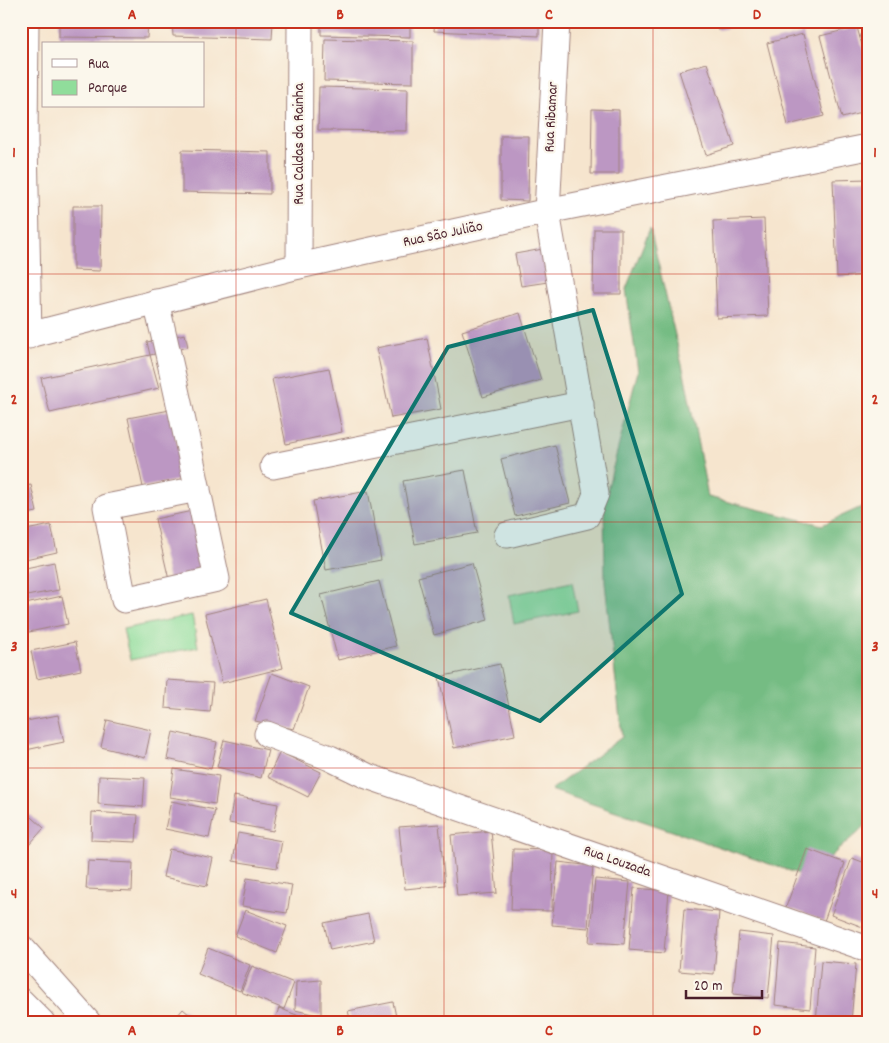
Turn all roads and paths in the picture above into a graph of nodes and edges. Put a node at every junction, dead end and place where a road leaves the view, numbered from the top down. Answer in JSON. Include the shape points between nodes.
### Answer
{"nodes":[{"id":1,"x":26,"y":21,"type":"edge"},
{"id":2,"x":300,"y":21,"type":"edge"},
{"id":3,"x":557,"y":21,"type":"edge"},
{"id":4,"x":23,"y":140,"type":"edge"},
{"id":5,"x":868,"y":147,"type":"edge"},
{"id":6,"x":547,"y":212,"type":"junction"},
{"id":7,"x":299,"y":266,"type":"junction"},
{"id":8,"x":156,"y":302,"type":"junction"},
{"id":9,"x":25,"y":336,"type":"edge"},
{"id":10,"x":581,"y":404,"type":"junction"},
{"id":11,"x":273,"y":466,"type":"dead end"},
{"id":12,"x":198,"y":489,"type":"junction"},
{"id":13,"x":507,"y":535,"type":"dead end"},
{"id":14,"x":267,"y":734,"type":"dead end"},
{"id":15,"x":21,"y":947,"type":"edge"},
{"id":16,"x":868,"y":948,"type":"edge"},
{"id":17,"x":21,"y":1001,"type":"edge"},
{"id":18,"x":42,"y":1022,"type":"edge"},
{"id":19,"x":88,"y":1022,"type":"edge"}],
"edges":[{"from":1,"to":4,"type":"street"},
{"from":2,"to":7,"type":"street","name":"Rua Caldas da Rainha"},
{"from":3,"to":6,"type":"street","name":"Rua Ribamar"},
{"from":4,"to":9,"type":"street"},
{"from":5,"to":6,"type":"street","name":"Rua São Julião"},
{"from":6,"to":7,"type":"street","name":"Rua São Julião"},
{"from":6,"to":10,"type":"street","name":"Rua Ribamar"},
{"from":7,"to":8,"type":"street","name":"Rua São Julião"},
{"from":8,"to":9,"type":"street","name":"Rua São Julião"},
{"from":8,"to":12,"type":"street"},
{"from":10,"to":11,"type":"street"},
{"from":10,"to":13,"type":"street","name":"Rua Ribamar","via":[[596,494],[588,516]]},
{"from":12,"to":12,"type":"street","via":[[217,579],[124,600],[106,507]]},
{"from":14,"to":16,"type":"street","name":"Rua Louzada","via":[[367,776]]},
{"from":15,"to":19,"type":"street"},
{"from":17,"to":18,"type":"street"}]}
